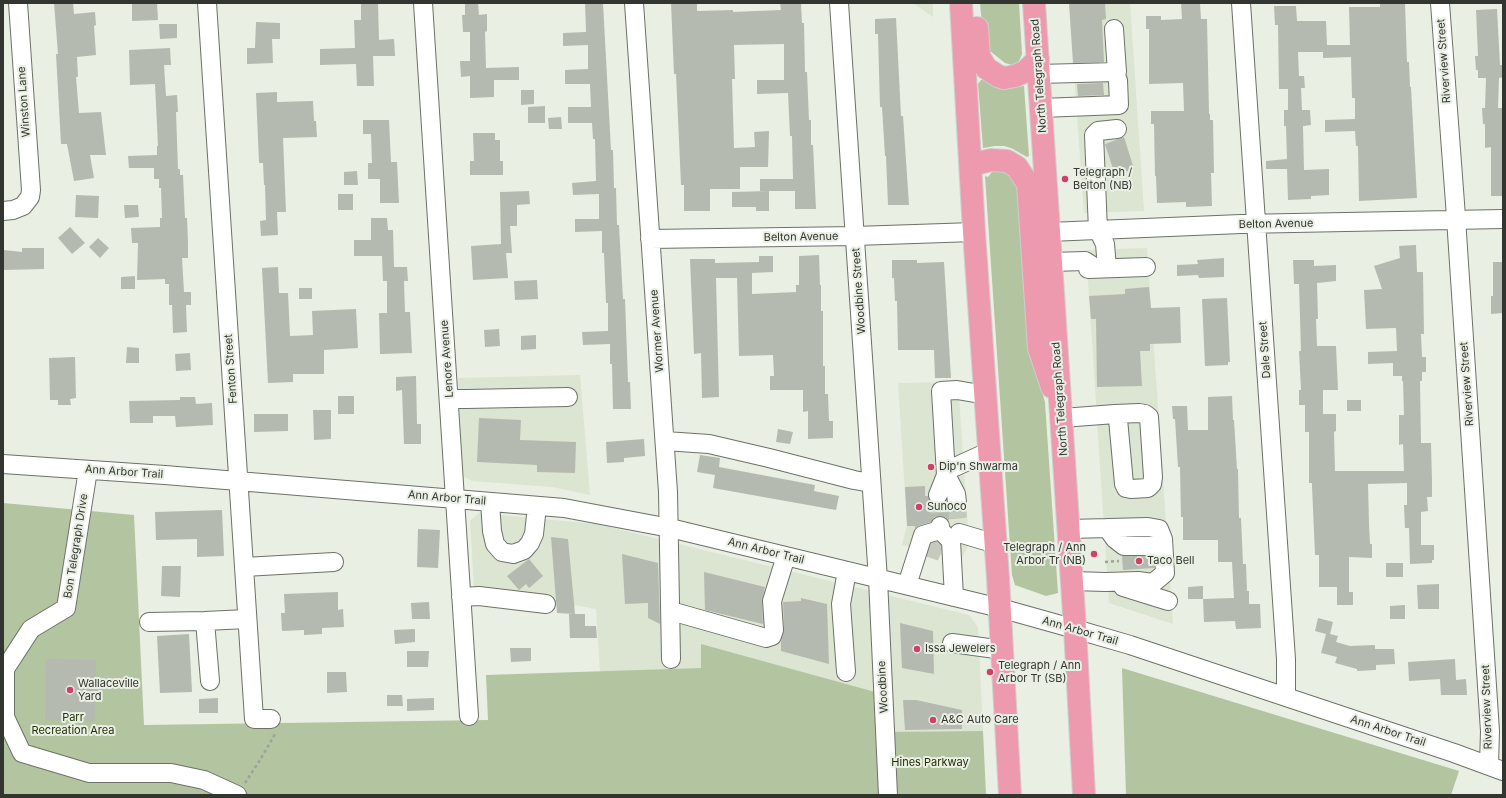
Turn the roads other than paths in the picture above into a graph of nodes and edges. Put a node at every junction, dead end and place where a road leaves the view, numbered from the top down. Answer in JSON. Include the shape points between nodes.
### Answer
{"nodes":[{"id":1,"x":18,"y":3,"type":"edge"},
{"id":2,"x":208,"y":3,"type":"edge"},
{"id":3,"x":423,"y":3,"type":"edge"},
{"id":4,"x":634,"y":3,"type":"edge"},
{"id":5,"x":840,"y":3,"type":"edge"},
{"id":6,"x":961,"y":3,"type":"edge"},
{"id":7,"x":974,"y":3,"type":"edge"},
{"id":8,"x":1034,"y":3,"type":"edge"},
{"id":9,"x":1241,"y":3,"type":"edge"},
{"id":10,"x":1440,"y":3,"type":"edge"},
{"id":11,"x":1114,"y":29,"type":"dead end"},
{"id":12,"x":1038,"y":67,"type":"junction"},
{"id":13,"x":1118,"y":80,"type":"dead end"},
{"id":14,"x":1041,"y":108,"type":"junction"},
{"id":15,"x":1117,"y":129,"type":"dead end"},
{"id":16,"x":971,"y":165,"type":"junction"},
{"id":17,"x":3,"y":211,"type":"edge"},
{"id":18,"x":1503,"y":219,"type":"edge"},
{"id":19,"x":1456,"y":220,"type":"junction"},
{"id":20,"x":1257,"y":224,"type":"junction"},
{"id":21,"x":1098,"y":230,"type":"junction"},
{"id":22,"x":974,"y":232,"type":"junction"},
{"id":23,"x":1049,"y":232,"type":"junction"},
{"id":24,"x":855,"y":236,"type":"junction"},
{"id":25,"x":650,"y":239,"type":"junction"},
{"id":26,"x":1051,"y":262,"type":"junction"},
{"id":27,"x":1146,"y":267,"type":"dead end"},
{"id":28,"x":1097,"y":268,"type":"junction"},
{"id":29,"x":986,"y":395,"type":"junction"},
{"id":30,"x":568,"y":398,"type":"dead end"},
{"id":31,"x":449,"y":399,"type":"junction"},
{"id":32,"x":1115,"y":414,"type":"junction"},
{"id":33,"x":1061,"y":415,"type":"junction"},
{"id":34,"x":665,"y":441,"type":"junction"},
{"id":35,"x":990,"y":451,"type":"junction"},
{"id":36,"x":3,"y":464,"type":"edge"},
{"id":37,"x":88,"y":470,"type":"junction"},
{"id":38,"x":946,"y":473,"type":"junction"},
{"id":39,"x":238,"y":481,"type":"junction"},
{"id":40,"x":871,"y":483,"type":"junction"},
{"id":41,"x":938,"y":495,"type":"tunnel mouth"},
{"id":42,"x":454,"y":499,"type":"junction"},
{"id":43,"x":490,"y":502,"type":"junction"},
{"id":44,"x":537,"y":506,"type":"junction"},
{"id":45,"x":670,"y":528,"type":"junction"},
{"id":46,"x":1069,"y":529,"type":"junction"},
{"id":47,"x":944,"y":535,"type":"junction"},
{"id":48,"x":996,"y":544,"type":"junction"},
{"id":49,"x":786,"y":556,"type":"junction"},
{"id":50,"x":334,"y":562,"type":"dead end"},
{"id":51,"x":244,"y":567,"type":"junction"},
{"id":52,"x":847,"y":571,"type":"junction"},
{"id":53,"x":878,"y":579,"type":"junction"},
{"id":54,"x":1072,"y":581,"type":"junction"},
{"id":55,"x":1109,"y":582,"type":"junction"},
{"id":56,"x":907,"y":586,"type":"junction"},
{"id":57,"x":461,"y":597,"type":"junction"},
{"id":58,"x":954,"y":597,"type":"junction"},
{"id":59,"x":1168,"y":601,"type":"dead end"},
{"id":60,"x":546,"y":604,"type":"dead end"},
{"id":61,"x":1000,"y":608,"type":"junction"},
{"id":62,"x":671,"y":611,"type":"junction"},
{"id":63,"x":247,"y":619,"type":"junction"},
{"id":64,"x":205,"y":621,"type":"junction"},
{"id":65,"x":149,"y":622,"type":"dead end"},
{"id":66,"x":1076,"y":629,"type":"junction"},
{"id":67,"x":952,"y":643,"type":"dead end"},
{"id":68,"x":1003,"y":650,"type":"junction"},
{"id":69,"x":671,"y":660,"type":"dead end"},
{"id":70,"x":846,"y":672,"type":"dead end"},
{"id":71,"x":210,"y":681,"type":"dead end"},
{"id":72,"x":1286,"y":697,"type":"junction"},
{"id":73,"x":469,"y":716,"type":"dead end"},
{"id":74,"x":271,"y":718,"type":"road end"},
{"id":75,"x":1007,"y":736,"type":"junction"},
{"id":76,"x":1496,"y":768,"type":"edge"},
{"id":77,"x":239,"y":792,"type":"edge"},
{"id":78,"x":888,"y":795,"type":"edge"},
{"id":79,"x":1010,"y":795,"type":"edge"},
{"id":80,"x":1024,"y":795,"type":"edge"},
{"id":81,"x":1084,"y":795,"type":"edge"}],
"edges":[{"from":1,"to":17,"type":"street","name":"Winston Lane","via":[[31,190],[28,201],[18,209]]},
{"from":2,"to":39,"type":"street","name":"Fenton Street"},
{"from":3,"to":31,"type":"street","name":"Lenore Avenue"},
{"from":4,"to":25,"type":"street","name":"Wormer Avenue"},
{"from":5,"to":24,"type":"street","name":"Woodbine Street"},
{"from":6,"to":16,"type":"main road"},
{"from":7,"to":12,"type":"main road","via":[[979,56],[986,68],[998,76],[1011,78]]},
{"from":8,"to":12,"type":"main road","name":"North Telegraph Road"},
{"from":9,"to":20,"type":"street","name":"Dale Street"},
{"from":10,"to":19,"type":"street","name":"Riverview Street"},
{"from":11,"to":12,"type":"street","via":[[1117,72]]},
{"from":12,"to":14,"type":"main road","name":"North Telegraph Road"},
{"from":13,"to":14,"type":"street","via":[[1119,105]]},
{"from":14,"to":23,"type":"main road","name":"North Telegraph Road"},
{"from":15,"to":21,"type":"street","via":[[1098,131],[1094,135]]},
{"from":16,"to":22,"type":"main road"},
{"from":16,"to":33,"type":"main road","via":[[991,160],[1007,161],[1017,167],[1028,184],[1038,348]]},
{"from":18,"to":19,"type":"street","name":"Belton Avenue"},
{"from":19,"to":20,"type":"street","name":"Belton Avenue"},
{"from":19,"to":76,"type":"street","name":"Riverview Street","via":[[1490,731]]},
{"from":20,"to":21,"type":"street","name":"Belton Avenue"},
{"from":20,"to":72,"type":"street","name":"Dale Street","via":[[1286,659]]},
{"from":21,"to":23,"type":"street","name":"Belton Avenue"},
{"from":21,"to":28,"type":"street","via":[[1105,244]]},
{"from":22,"to":24,"type":"street","name":"Belton Avenue"},
{"from":22,"to":29,"type":"main road"},
{"from":23,"to":26,"type":"main road","name":"North Telegraph Road"},
{"from":24,"to":25,"type":"street","name":"Belton Avenue"},
{"from":24,"to":40,"type":"street","name":"Woodbine Street"},
{"from":25,"to":34,"type":"street","name":"Wormer Avenue"},
{"from":26,"to":28,"type":"street","via":[[1085,261]]},
{"from":26,"to":33,"type":"main road","name":"North Telegraph Road"},
{"from":27,"to":28,"type":"street"},
{"from":29,"to":35,"type":"main road"},
{"from":29,"to":38,"type":"street","via":[[957,390],[941,391]]},
{"from":30,"to":31,"type":"street"},
{"from":31,"to":42,"type":"street","name":"Lenore Avenue"},
{"from":32,"to":32,"type":"street","via":[[1139,413],[1149,417],[1153,477],[1148,488],[1131,489],[1126,488],[1124,484],[1118,419]]},
{"from":32,"to":33,"type":"street"},
{"from":33,"to":46,"type":"main road","name":"North Telegraph Road"},
{"from":34,"to":40,"type":"street","via":[[710,444]]},
{"from":34,"to":45,"type":"street","name":"Wormer Avenue"},
{"from":35,"to":38,"type":"street"},
{"from":35,"to":48,"type":"main road"},
{"from":36,"to":37,"type":"street","name":"Ann Arbor Trail"},
{"from":37,"to":39,"type":"street","name":"Ann Arbor Trail"},
{"from":37,"to":77,"type":"street","name":"Bon Telegraph Drive","via":[[66,608],[31,629],[5,669],[5,717],[22,753],[89,773],[170,773],[204,780]]},
{"from":38,"to":41,"type":"street"},
{"from":38,"to":47,"type":"street","via":[[956,494]]},
{"from":39,"to":42,"type":"street","name":"Ann Arbor Trail"},
{"from":39,"to":51,"type":"street","name":"Fenton Street"},
{"from":40,"to":53,"type":"street","name":"Woodbine Street"},
{"from":42,"to":43,"type":"street","name":"Ann Arbor Trail"},
{"from":42,"to":57,"type":"street","name":"Lenore Avenue"},
{"from":43,"to":44,"type":"street","name":"Ann Arbor Trail"},
{"from":43,"to":44,"type":"street","via":[[495,544],[502,552],[513,554],[524,550],[530,543],[534,534]]},
{"from":44,"to":45,"type":"street","name":"Ann Arbor Trail","via":[[564,508]]},
{"from":45,"to":49,"type":"street","name":"Ann Arbor Trail"},
{"from":45,"to":62,"type":"street","name":"Wormer Avenue"},
{"from":46,"to":54,"type":"main road","name":"North Telegraph Road"},
{"from":46,"to":55,"type":"street","via":[[1108,528],[1115,539],[1124,546],[1161,538],[1165,572],[1153,583]]},
{"from":47,"to":48,"type":"street"},
{"from":47,"to":56,"type":"street"},
{"from":47,"to":58,"type":"street"},
{"from":48,"to":61,"type":"main road"},
{"from":49,"to":52,"type":"street","name":"Ann Arbor Trail"},
{"from":49,"to":62,"type":"street","via":[[772,601],[772,636],[766,638]]},
{"from":50,"to":51,"type":"street"},
{"from":51,"to":63,"type":"street","name":"Fenton Street"},
{"from":52,"to":53,"type":"street","name":"Ann Arbor Trail"},
{"from":52,"to":70,"type":"street","via":[[840,604]]},
{"from":53,"to":56,"type":"street","name":"Ann Arbor Trail"},
{"from":53,"to":78,"type":"street","name":"Woodbine"},
{"from":54,"to":55,"type":"street"},
{"from":54,"to":66,"type":"main road","name":"North Telegraph Road"},
{"from":55,"to":59,"type":"street"},
{"from":56,"to":58,"type":"street","name":"Ann Arbor Trail"},
{"from":57,"to":60,"type":"street","via":[[479,596]]},
{"from":57,"to":73,"type":"street","name":"Lenore Avenue"},
{"from":58,"to":61,"type":"street","name":"Ann Arbor Trail"},
{"from":61,"to":66,"type":"street","name":"Ann Arbor Trail"},
{"from":61,"to":68,"type":"main road"},
{"from":62,"to":69,"type":"street","name":"Wormer Avenue"},
{"from":63,"to":64,"type":"street"},
{"from":63,"to":74,"type":"street","name":"Fenton Street","via":[[254,719]]},
{"from":64,"to":65,"type":"street"},
{"from":64,"to":71,"type":"street"},
{"from":66,"to":72,"type":"street","name":"Ann Arbor Trail"},
{"from":66,"to":81,"type":"main road","name":"North Telegraph Road"},
{"from":67,"to":68,"type":"street","via":[[975,653]]},
{"from":68,"to":75,"type":"main road"},
{"from":72,"to":76,"type":"street","name":"Ann Arbor Trail"},
{"from":75,"to":79,"type":"main road"},
{"from":75,"to":80,"type":"main road"}]}
